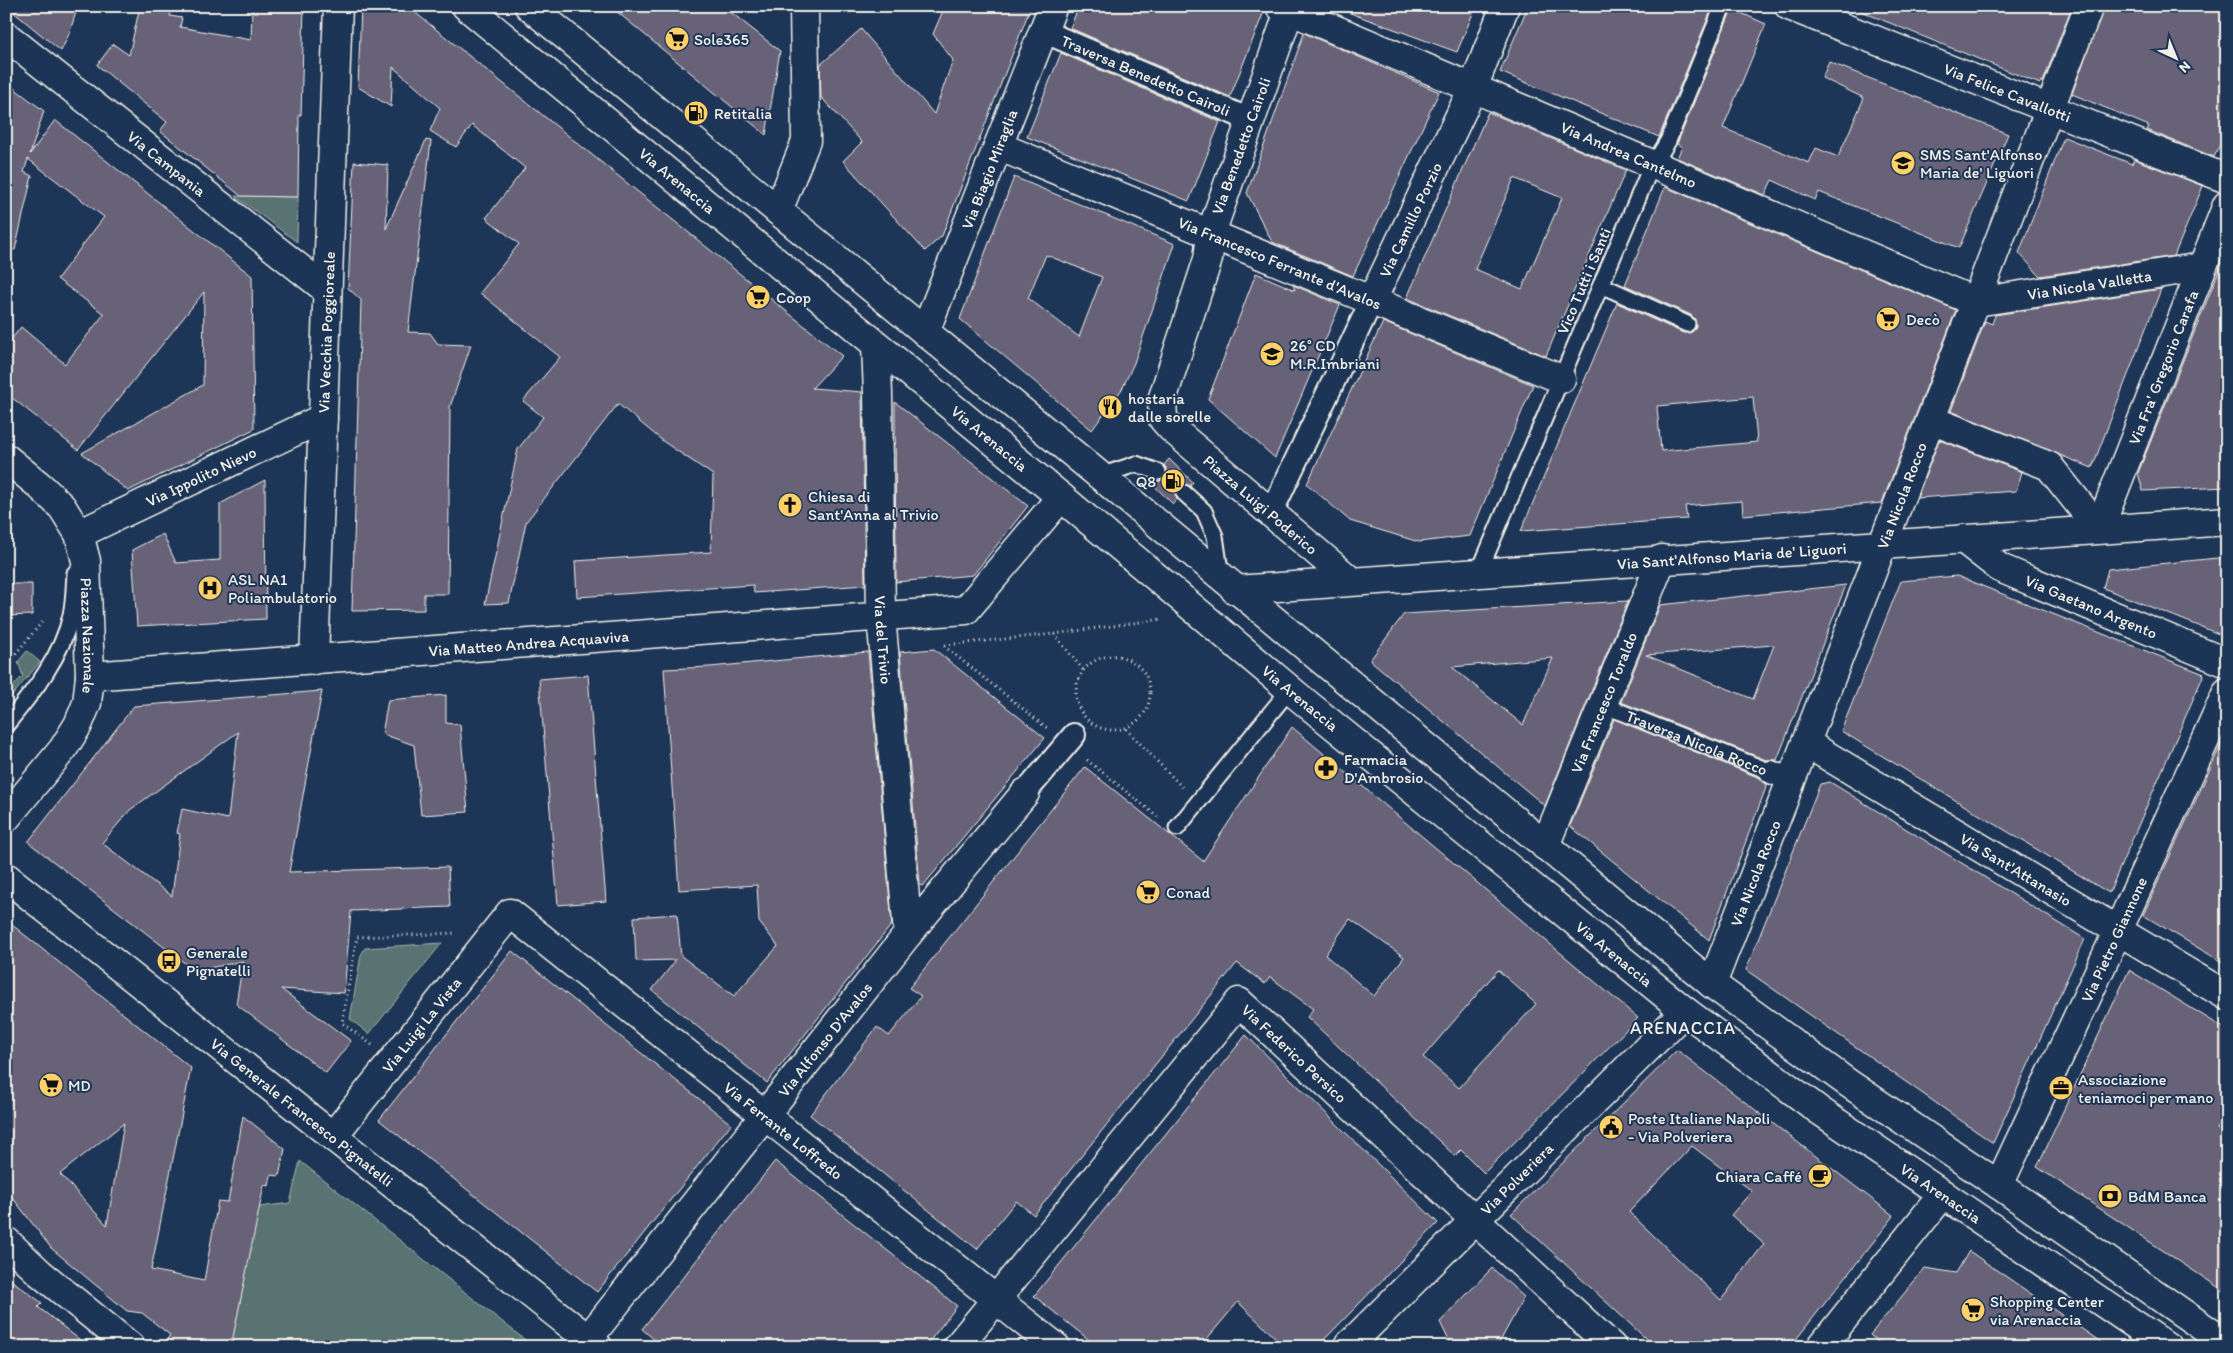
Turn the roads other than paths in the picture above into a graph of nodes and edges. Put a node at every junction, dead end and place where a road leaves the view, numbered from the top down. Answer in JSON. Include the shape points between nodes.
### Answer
{"nodes":[{"id":1,"x":338,"y":6,"type":"edge"},
{"id":2,"x":466,"y":6,"type":"edge"},
{"id":3,"x":529,"y":6,"type":"edge"},
{"id":4,"x":804,"y":6,"type":"edge"},
{"id":5,"x":1505,"y":6,"type":"edge"},
{"id":6,"x":1723,"y":6,"type":"edge"},
{"id":7,"x":1789,"y":6,"type":"edge"},
{"id":8,"x":2089,"y":6,"type":"edge"},
{"id":9,"x":1287,"y":7,"type":"edge"},
{"id":10,"x":1048,"y":18,"type":"edge"},
{"id":11,"x":6,"y":36,"type":"edge"},
{"id":12,"x":1473,"y":88,"type":"junction"},
{"id":13,"x":2050,"y":109,"type":"junction"},
{"id":14,"x":1250,"y":120,"type":"junction"},
{"id":15,"x":998,"y":146,"type":"junction"},
{"id":16,"x":1652,"y":164,"type":"junction"},
{"id":17,"x":2227,"y":179,"type":"edge"},
{"id":18,"x":2227,"y":205,"type":"edge"},
{"id":19,"x":778,"y":211,"type":"junction"},
{"id":20,"x":1210,"y":234,"type":"junction"},
{"id":21,"x":2202,"y":267,"type":"junction"},
{"id":22,"x":1601,"y":285,"type":"junction"},
{"id":23,"x":327,"y":290,"type":"junction"},
{"id":24,"x":1372,"y":300,"type":"junction"},
{"id":25,"x":1976,"y":302,"type":"junction"},
{"id":26,"x":1686,"y":324,"type":"dead end"},
{"id":27,"x":925,"y":332,"type":"junction"},
{"id":28,"x":876,"y":344,"type":"junction"},
{"id":29,"x":1561,"y":379,"type":"junction"},
{"id":30,"x":323,"y":418,"type":"junction"},
{"id":31,"x":1931,"y":420,"type":"junction"},
{"id":32,"x":1171,"y":428,"type":"joint"},
{"id":33,"x":6,"y":458,"type":"edge"},
{"id":34,"x":1158,"y":472,"type":"dead end"},
{"id":35,"x":1100,"y":476,"type":"junction"},
{"id":36,"x":1184,"y":492,"type":"dead end"},
{"id":37,"x":1061,"y":497,"type":"junction"},
{"id":38,"x":1272,"y":513,"type":"junction"},
{"id":39,"x":2227,"y":521,"type":"edge"},
{"id":40,"x":2099,"y":530,"type":"junction"},
{"id":41,"x":79,"y":534,"type":"junction"},
{"id":42,"x":1962,"y":539,"type":"junction"},
{"id":43,"x":1883,"y":544,"type":"junction"},
{"id":44,"x":1309,"y":545,"type":"junction"},
{"id":45,"x":1662,"y":560,"type":"junction"},
{"id":46,"x":1480,"y":572,"type":"junction"},
{"id":47,"x":1351,"y":581,"type":"junction"},
{"id":48,"x":1228,"y":584,"type":"junction"},
{"id":49,"x":1295,"y":585,"type":"junction"},
{"id":50,"x":881,"y":615,"type":"junction"},
{"id":51,"x":314,"y":660,"type":"junction"},
{"id":52,"x":2227,"y":663,"type":"edge"},
{"id":53,"x":90,"y":676,"type":"junction"},
{"id":54,"x":1290,"y":689,"type":"junction"},
{"id":55,"x":2227,"y":692,"type":"edge"},
{"id":56,"x":1603,"y":705,"type":"junction"},
{"id":57,"x":6,"y":724,"type":"edge"},
{"id":58,"x":1070,"y":739,"type":"dead end"},
{"id":59,"x":1806,"y":743,"type":"junction"},
{"id":60,"x":1781,"y":776,"type":"junction"},
{"id":61,"x":1025,"y":793,"type":"joint"},
{"id":62,"x":6,"y":818,"type":"edge"},
{"id":63,"x":1177,"y":828,"type":"dead end"},
{"id":64,"x":1545,"y":846,"type":"junction"},
{"id":65,"x":6,"y":876,"type":"edge"},
{"id":66,"x":503,"y":923,"type":"joint"},
{"id":67,"x":2118,"y":931,"type":"junction"},
{"id":68,"x":908,"y":934,"type":"junction"},
{"id":69,"x":1712,"y":984,"type":"junction"},
{"id":70,"x":2227,"y":996,"type":"edge"},
{"id":71,"x":1685,"y":1011,"type":"junction"},
{"id":72,"x":765,"y":1116,"type":"junction"},
{"id":73,"x":333,"y":1136,"type":"junction"},
{"id":74,"x":1998,"y":1185,"type":"junction"},
{"id":75,"x":1943,"y":1194,"type":"junction"},
{"id":76,"x":1474,"y":1220,"type":"junction"},
{"id":77,"x":6,"y":1242,"type":"edge"},
{"id":78,"x":996,"y":1299,"type":"junction"},
{"id":79,"x":593,"y":1343,"type":"edge"},
{"id":80,"x":2227,"y":1344,"type":"edge"},
{"id":81,"x":131,"y":1347,"type":"edge"},
{"id":82,"x":957,"y":1347,"type":"edge"},
{"id":83,"x":1056,"y":1347,"type":"edge"},
{"id":84,"x":1347,"y":1347,"type":"edge"},
{"id":85,"x":1612,"y":1347,"type":"edge"},
{"id":86,"x":1821,"y":1347,"type":"edge"},
{"id":87,"x":2168,"y":1347,"type":"edge"}],
"edges":[{"from":1,"to":23,"type":"street","name":"Via Vecchia Poggioreale"},
{"from":2,"to":28,"type":"street","name":"Via Arenaccia"},
{"from":3,"to":19,"type":"street"},
{"from":4,"to":19,"type":"street","via":[[806,141]]},
{"from":5,"to":12,"type":"street","name":"Via Camillo Porzio"},
{"from":6,"to":16,"type":"lane","name":"Vico Tutti i Santi","via":[[1668,141]]},
{"from":7,"to":13,"type":"street","name":"Via Felice Cavallotti"},
{"from":8,"to":13,"type":"street","name":"Via Nicola Rocco"},
{"from":9,"to":12,"type":"street","name":"Via Andrea Cantelmo"},
{"from":9,"to":14,"type":"street","name":"Via Benedetto Cairoli"},
{"from":10,"to":14,"type":"street","name":"Traversa Benedetto Cairoli"},
{"from":10,"to":15,"type":"street","name":"Via Biagio Miraglia"},
{"from":11,"to":23,"type":"street","name":"Via Campania"},
{"from":12,"to":16,"type":"street","name":"Via Andrea Cantelmo"},
{"from":12,"to":24,"type":"street","name":"Via Camillo Porzio"},
{"from":13,"to":17,"type":"street","name":"Via Felice Cavallotti"},
{"from":13,"to":25,"type":"street","name":"Via Nicola Rocco"},
{"from":14,"to":20,"type":"street","name":"Via Benedetto Cairoli"},
{"from":15,"to":20,"type":"street","name":"Via Francesco Ferrante d'Avalos"},
{"from":15,"to":27,"type":"street","name":"Via Biagio Miraglia"},
{"from":16,"to":22,"type":"lane","name":"Vico Tutti i Santi"},
{"from":16,"to":25,"type":"street","name":"Via Andrea Cantelmo"},
{"from":18,"to":21,"type":"street","name":"Via Fra' Gregorio Carafa"},
{"from":19,"to":27,"type":"street"},
{"from":20,"to":24,"type":"street","name":"Via Francesco Ferrante d'Avalos"},
{"from":20,"to":32,"type":"street","name":"Via Benedetto Cairoli","via":[[1208,260],[1162,400],[1163,419]]},
{"from":21,"to":25,"type":"street","name":"Via Nicola Valletta"},
{"from":21,"to":40,"type":"street","name":"Via Fra' Gregorio Carafa"},
{"from":22,"to":26,"type":"lane"},
{"from":22,"to":29,"type":"lane","name":"Vico Tutti i Santi"},
{"from":23,"to":30,"type":"street","name":"Via Vecchia Poggioreale"},
{"from":24,"to":29,"type":"street","name":"Via Francesco Ferrante d'Avalos"},
{"from":24,"to":38,"type":"street","name":"Via Camillo Porzio"},
{"from":25,"to":31,"type":"street","name":"Via Nicola Rocco"},
{"from":27,"to":35,"type":"street"},
{"from":28,"to":37,"type":"street","name":"Via Arenaccia"},
{"from":28,"to":50,"type":"street","name":"Via del Trivio"},
{"from":29,"to":46,"type":"lane","name":"Vico Tutti i Santi"},
{"from":30,"to":41,"type":"street","name":"Via Ippolito Nievo"},
{"from":30,"to":51,"type":"street","name":"Via Vecchia Poggioreale"},
{"from":31,"to":40,"type":"street","via":[[2049,466]]},
{"from":31,"to":43,"type":"street","name":"Via Nicola Rocco"},
{"from":32,"to":38,"type":"street","name":"Piazza Luigi Poderico"},
{"from":33,"to":41,"type":"street","name":"Piazza Nazionale","via":[[62,507]]},
{"from":34,"to":35,"type":"lane","via":[[1136,464]]},
{"from":35,"to":48,"type":"street"},
{"from":36,"to":48,"type":"lane","via":[[1204,511],[1216,536]]},
{"from":37,"to":50,"type":"street","name":"Via Matteo Andrea Acquaviva","via":[[966,610]]},
{"from":37,"to":54,"type":"street","name":"Via Arenaccia"},
{"from":38,"to":44,"type":"street","name":"Piazza Luigi Poderico"},
{"from":39,"to":40,"type":"street","name":"Via Sant'Alfonso Maria de' Liguori"},
{"from":40,"to":42,"type":"street","name":"Via Sant'Alfonso Maria de' Liguori"},
{"from":41,"to":53,"type":"street","name":"Piazza Nazionale","via":[[86,561]]},
{"from":41,"to":57,"type":"lane","via":[[71,614],[61,646],[39,682]]},
{"from":42,"to":43,"type":"street","name":"Via Sant'Alfonso Maria de' Liguori"},
{"from":42,"to":52,"type":"street","name":"Via Gaetano Argento","via":[[2000,568]]},
{"from":43,"to":45,"type":"street","name":"Via Sant'Alfonso Maria de' Liguori"},
{"from":43,"to":59,"type":"street","name":"Via Nicola Rocco"},
{"from":44,"to":47,"type":"street","name":"Piazza Luigi Poderico"},
{"from":44,"to":49,"type":"street"},
{"from":45,"to":46,"type":"street","name":"Via Sant'Alfonso Maria de' Liguori"},
{"from":45,"to":56,"type":"street","name":"Via Francesco Toraldo"},
{"from":46,"to":47,"type":"street","name":"Via Sant'Alfonso Maria de' Liguori"},
{"from":47,"to":49,"type":"street","name":"Via Sant'Alfonso Maria de' Liguori"},
{"from":48,"to":49,"type":"street","name":"Via Sant'Alfonso Maria de' Liguori"},
{"from":48,"to":64,"type":"street"},
{"from":50,"to":51,"type":"street","name":"Via Matteo Andrea Acquaviva"},
{"from":50,"to":68,"type":"street","name":"Via del Trivio"},
{"from":51,"to":53,"type":"street","name":"Via Matteo Andrea Acquaviva"},
{"from":53,"to":62,"type":"street","name":"Piazza Nazionale","via":[[87,703],[78,725],[63,749]]},
{"from":54,"to":63,"type":"lane"},
{"from":54,"to":71,"type":"street","name":"Via Arenaccia"},
{"from":55,"to":67,"type":"street","name":"Via Pietro Giannone"},
{"from":56,"to":60,"type":"lane","name":"Traversa Nicola Rocco"},
{"from":56,"to":64,"type":"street","name":"Via Francesco Toraldo"},
{"from":58,"to":61,"type":"street","name":"Via Alfonso D'Avalos"},
{"from":59,"to":60,"type":"street","name":"Via Nicola Rocco"},
{"from":59,"to":67,"type":"street","name":"Via Sant'Attanasio"},
{"from":60,"to":69,"type":"street","name":"Via Nicola Rocco"},
{"from":61,"to":68,"type":"street","name":"Via Alfonso D'Avalos"},
{"from":64,"to":69,"type":"street"},
{"from":65,"to":73,"type":"street","name":"Via Generale Francesco Pignatelli"},
{"from":66,"to":72,"type":"street","name":"Via Ferrante Loffredo"},
{"from":66,"to":73,"type":"street","name":"Via Luigi La Vista"},
{"from":67,"to":70,"type":"street","name":"Via Sant'Attanasio"},
{"from":67,"to":74,"type":"street","name":"Via Pietro Giannone"},
{"from":68,"to":72,"type":"street","name":"Via Alfonso D'Avalos"},
{"from":69,"to":74,"type":"street","via":[[1848,1083]]},
{"from":71,"to":75,"type":"street","name":"Via Arenaccia","via":[[1820,1111]]},
{"from":71,"to":76,"type":"street","name":"Via Polveriera"},
{"from":72,"to":78,"type":"street","name":"Via Ferrante Loffredo"},
{"from":72,"to":79,"type":"street","name":"Via Alfonso D'Avalos"},
{"from":73,"to":79,"type":"street","name":"Via Generale Francesco Pignatelli"},
{"from":74,"to":80,"type":"street"},
{"from":75,"to":86,"type":"street"},
{"from":75,"to":87,"type":"street","name":"Via Arenaccia"},
{"from":76,"to":78,"type":"street","name":"Via Federico Persico","via":[[1238,1002]]},
{"from":76,"to":84,"type":"street","name":"Via Polveriera"},
{"from":76,"to":85,"type":"street","name":"Via Federico Persico"},
{"from":77,"to":81,"type":"street"},
{"from":78,"to":82,"type":"street","name":"Via Federico Persico"},
{"from":78,"to":83,"type":"street","name":"Via Ferrante Loffredo"}]}
